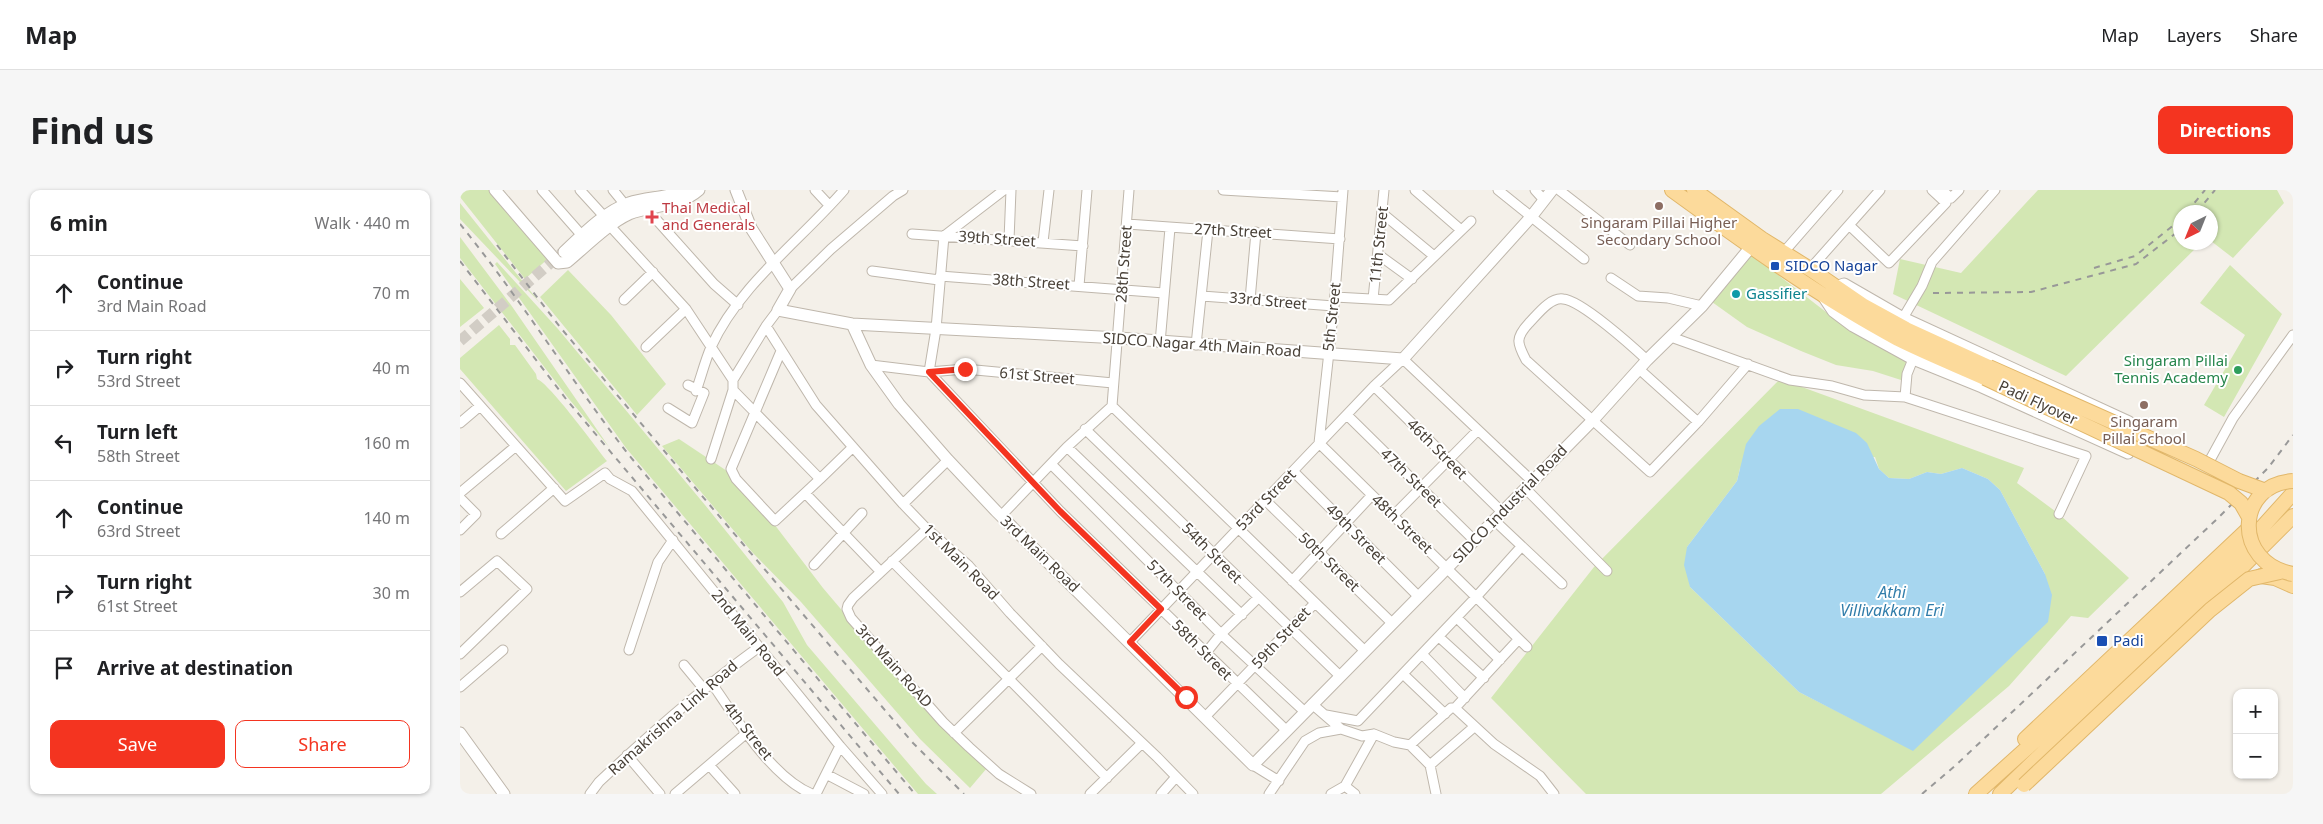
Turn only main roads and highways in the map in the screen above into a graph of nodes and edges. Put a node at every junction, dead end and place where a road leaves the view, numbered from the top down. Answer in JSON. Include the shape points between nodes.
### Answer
{"nodes":[{"id":1,"x":1672,"y":190,"type":"edge"},
{"id":2,"x":1697,"y":191,"type":"edge"},
{"id":3,"x":1756,"y":243,"type":"junction"},
{"id":4,"x":1846,"y":301,"type":"junction"},
{"id":5,"x":2291,"y":482,"type":"edge"},
{"id":6,"x":2266,"y":490,"type":"junction"},
{"id":7,"x":2293,"y":516,"type":"edge"},
{"id":8,"x":2249,"y":523,"type":"junction"},
{"id":9,"x":2237,"y":572,"type":"junction"},
{"id":10,"x":2286,"y":573,"type":"edge"},
{"id":11,"x":2293,"y":586,"type":"edge"},
{"id":12,"x":2003,"y":769,"type":"junction"},
{"id":13,"x":1976,"y":794,"type":"edge"},
{"id":14,"x":2000,"y":794,"type":"edge"},
{"id":15,"x":2009,"y":794,"type":"edge"}],
"edges":[{"from":1,"to":3,"type":"main road"},
{"from":2,"to":3,"type":"main road"},
{"from":3,"to":4,"type":"main road","name":"Padi Flyover","via":[[1821,294]]},
{"from":3,"to":4,"type":"main road","name":"Padi Flyover","via":[[1783,253],[1810,269],[1836,287]]},
{"from":4,"to":6,"type":"main road","name":"Padi Flyover","bridge":true,"via":[[2239,481]]},
{"from":4,"to":8,"type":"main road","name":"Padi Flyover","bridge":true,"via":[[1899,339],[2229,493],[2241,503]]},
{"from":5,"to":6,"type":"main road","bridge":true},
{"from":5,"to":12,"type":"main road","via":[[2220,574]]},
{"from":6,"to":8,"type":"main road","bridge":true,"via":[[2256,502]]},
{"from":7,"to":9,"type":"main road"},
{"from":8,"to":10,"type":"main road","name":"Padi Flyover","bridge":true,"via":[[2254,550],[2261,559]]},
{"from":8,"to":12,"type":"main road","via":[[2008,754]]},
{"from":9,"to":11,"type":"main road","via":[[2274,578]]},
{"from":9,"to":14,"type":"main road","via":[[2136,663]]},
{"from":10,"to":15,"type":"main road","name":"Padi Flyover","bridge":true,"via":[[2249,579],[2210,610],[2024,785]]},
{"from":12,"to":13,"type":"main road"}]}
